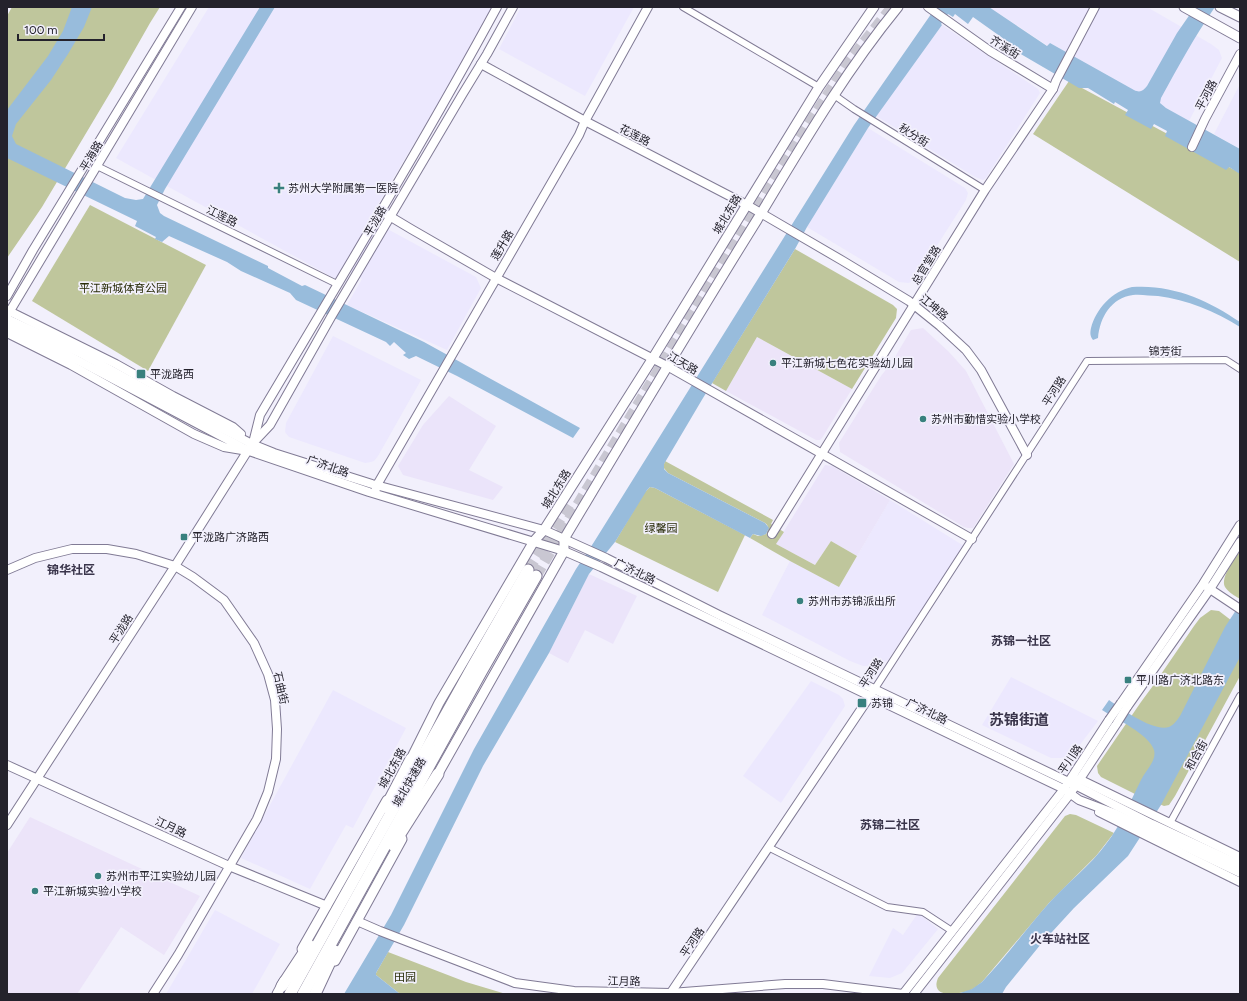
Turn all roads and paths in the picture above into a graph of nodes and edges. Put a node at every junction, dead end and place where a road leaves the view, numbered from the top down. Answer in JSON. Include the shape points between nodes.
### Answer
{"nodes":[{"id":1,"x":181,"y":7,"type":"edge"},
{"id":2,"x":192,"y":7,"type":"edge"},
{"id":3,"x":498,"y":7,"type":"edge"},
{"id":4,"x":513,"y":7,"type":"edge"},
{"id":5,"x":648,"y":7,"type":"edge"},
{"id":6,"x":683,"y":7,"type":"edge"},
{"id":7,"x":874,"y":7,"type":"edge"},
{"id":8,"x":898,"y":7,"type":"edge"},
{"id":9,"x":928,"y":7,"type":"edge"},
{"id":10,"x":1095,"y":7,"type":"edge"},
{"id":11,"x":1220,"y":7,"type":"edge"},
{"id":12,"x":1187,"y":8,"type":"edge"},
{"id":13,"x":1240,"y":17,"type":"edge"},
{"id":14,"x":1240,"y":38,"type":"edge"},
{"id":15,"x":1240,"y":54,"type":"edge"},
{"id":16,"x":481,"y":64,"type":"junction"},
{"id":17,"x":819,"y":87,"type":"junction"},
{"id":18,"x":1053,"y":89,"type":"junction"},
{"id":19,"x":834,"y":95,"type":"junction"},
{"id":20,"x":585,"y":121,"type":"junction"},
{"id":21,"x":1192,"y":147,"type":"dead end"},
{"id":22,"x":97,"y":166,"type":"junction"},
{"id":23,"x":985,"y":190,"type":"junction"},
{"id":24,"x":747,"y":205,"type":"junction"},
{"id":25,"x":381,"y":211,"type":"junction"},
{"id":26,"x":760,"y":214,"type":"junction"},
{"id":27,"x":390,"y":216,"type":"junction"},
{"id":28,"x":780,"y":224,"type":"joint"},
{"id":29,"x":496,"y":278,"type":"junction"},
{"id":30,"x":337,"y":284,"type":"junction"},
{"id":31,"x":7,"y":296,"type":"edge"},
{"id":32,"x":914,"y":305,"type":"junction"},
{"id":33,"x":8,"y":314,"type":"edge"},
{"id":34,"x":7,"y":325,"type":"edge"},
{"id":35,"x":7,"y":333,"type":"edge"},
{"id":36,"x":653,"y":358,"type":"junction"},
{"id":37,"x":1087,"y":361,"type":"joint"},
{"id":38,"x":667,"y":366,"type":"junction"},
{"id":39,"x":1240,"y":369,"type":"edge"},
{"id":40,"x":148,"y":394,"type":"junction"},
{"id":41,"x":251,"y":447,"type":"junction"},
{"id":42,"x":821,"y":454,"type":"junction"},
{"id":43,"x":1027,"y":455,"type":"junction"},
{"id":44,"x":377,"y":485,"type":"junction"},
{"id":45,"x":375,"y":494,"type":"junction"},
{"id":46,"x":1240,"y":525,"type":"edge"},
{"id":47,"x":544,"y":530,"type":"junction"},
{"id":48,"x":772,"y":534,"type":"dead end"},
{"id":49,"x":564,"y":539,"type":"junction"},
{"id":50,"x":972,"y":539,"type":"junction"},
{"id":51,"x":534,"y":541,"type":"junction"},
{"id":52,"x":1240,"y":542,"type":"edge"},
{"id":53,"x":564,"y":551,"type":"junction"},
{"id":54,"x":175,"y":566,"type":"junction"},
{"id":55,"x":7,"y":570,"type":"edge"},
{"id":56,"x":1207,"y":587,"type":"junction"},
{"id":57,"x":1240,"y":609,"type":"edge"},
{"id":58,"x":872,"y":692,"type":"junction"},
{"id":59,"x":1240,"y":696,"type":"edge"},
{"id":60,"x":1113,"y":722,"type":"junction"},
{"id":61,"x":411,"y":759,"type":"junction"},
{"id":62,"x":7,"y":764,"type":"edge"},
{"id":63,"x":438,"y":774,"type":"junction"},
{"id":64,"x":38,"y":778,"type":"junction"},
{"id":65,"x":1071,"y":786,"type":"junction"},
{"id":66,"x":1118,"y":810,"type":"junction"},
{"id":67,"x":1170,"y":823,"type":"junction"},
{"id":68,"x":7,"y":826,"type":"edge"},
{"id":69,"x":1150,"y":826,"type":"junction"},
{"id":70,"x":1183,"y":842,"type":"junction"},
{"id":71,"x":768,"y":847,"type":"junction"},
{"id":72,"x":1240,"y":856,"type":"edge"},
{"id":73,"x":1240,"y":865,"type":"edge"},
{"id":74,"x":229,"y":866,"type":"junction"},
{"id":75,"x":1240,"y":873,"type":"edge"},
{"id":76,"x":1240,"y":882,"type":"edge"},
{"id":77,"x":350,"y":884,"type":"junction"},
{"id":78,"x":362,"y":889,"type":"junction"},
{"id":79,"x":327,"y":906,"type":"junction"},
{"id":80,"x":356,"y":921,"type":"junction"},
{"id":81,"x":952,"y":931,"type":"junction"},
{"id":82,"x":283,"y":991,"type":"edge"},
{"id":83,"x":153,"y":994,"type":"edge"},
{"id":84,"x":303,"y":994,"type":"edge"},
{"id":85,"x":315,"y":994,"type":"edge"},
{"id":86,"x":671,"y":994,"type":"edge"},
{"id":87,"x":903,"y":994,"type":"edge"},
{"id":88,"x":914,"y":994,"type":"edge"}],
"edges":[{"from":1,"to":31,"type":"street","name":"平海路"},
{"from":2,"to":22,"type":"street","name":"平海路"},
{"from":3,"to":25,"type":"street","name":"平泷路"},
{"from":4,"to":16,"type":"street","name":"平泷路"},
{"from":5,"to":20,"type":"street","name":"莲升路"},
{"from":6,"to":17,"type":"street"},
{"from":7,"to":17,"type":"main road","name":"城北东路"},
{"from":8,"to":19,"type":"main road","via":[[875,35]]},
{"from":9,"to":18,"type":"street","name":"齐溪街","via":[[990,51]]},
{"from":10,"to":18,"type":"street","name":"总官堂路"},
{"from":11,"to":13,"type":"main road"},
{"from":12,"to":14,"type":"main road"},
{"from":15,"to":21,"type":"street","name":"平河路"},
{"from":16,"to":20,"type":"street","name":"花莲路"},
{"from":16,"to":27,"type":"street","name":"平泷路"},
{"from":17,"to":24,"type":"main road","name":"城北东路"},
{"from":18,"to":23,"type":"street","name":"总官堂路"},
{"from":19,"to":23,"type":"street","name":"秋分街"},
{"from":19,"to":26,"type":"main road"},
{"from":20,"to":24,"type":"street","name":"花莲路"},
{"from":20,"to":29,"type":"street","name":"莲升路"},
{"from":22,"to":30,"type":"street","name":"江莲路"},
{"from":22,"to":33,"type":"street","name":"平海路"},
{"from":23,"to":32,"type":"street","name":"总官堂路"},
{"from":24,"to":26,"type":"street","name":"花莲路"},
{"from":24,"to":36,"type":"main road","name":"城北东路"},
{"from":25,"to":27,"type":"street","name":"江天路"},
{"from":25,"to":30,"type":"street","name":"平泷路"},
{"from":26,"to":28,"type":"street","name":"花莲路"},
{"from":26,"to":38,"type":"main road"},
{"from":27,"to":29,"type":"street","name":"江天路"},
{"from":27,"to":41,"type":"street","name":"平泷路","via":[[270,425]]},
{"from":28,"to":32,"type":"street","name":"江坤路"},
{"from":29,"to":36,"type":"street","name":"江天路"},
{"from":29,"to":44,"type":"street","name":"莲升路"},
{"from":30,"to":41,"type":"street","name":"平泷路","via":[[260,415]]},
{"from":32,"to":42,"type":"street","name":"总官堂路"},
{"from":32,"to":43,"type":"street","name":"江坤路","via":[[966,350],[981,370]]},
{"from":33,"to":40,"type":"street","name":"广济北路"},
{"from":33,"to":41,"type":"street","via":[[116,364],[233,427]]},
{"from":34,"to":40,"type":"street","name":"广济北路"},
{"from":35,"to":41,"type":"street","via":[[71,365],[194,434],[224,447]]},
{"from":36,"to":38,"type":"street","name":"江天路"},
{"from":36,"to":47,"type":"main road","name":"城北东路"},
{"from":37,"to":39,"type":"street","name":"锦芳街","via":[[1226,360]]},
{"from":37,"to":43,"type":"street","name":"平河路"},
{"from":38,"to":42,"type":"street","name":"江天路"},
{"from":38,"to":49,"type":"main road"},
{"from":40,"to":41,"type":"street","name":"广济北路"},
{"from":41,"to":44,"type":"street","name":"广济北路"},
{"from":41,"to":45,"type":"street","name":"广济北路"},
{"from":41,"to":54,"type":"street","name":"平泷路"},
{"from":42,"to":48,"type":"street","name":"总官堂路"},
{"from":42,"to":50,"type":"street","name":"江天路"},
{"from":43,"to":50,"type":"street","name":"平河路"},
{"from":44,"to":45,"type":"street","name":"莲升路"},
{"from":44,"to":47,"type":"street","name":"广济北路"},
{"from":45,"to":51,"type":"street","name":"广济北路"},
{"from":46,"to":56,"type":"street","name":"平川路"},
{"from":47,"to":49,"type":"street","name":"广济北路"},
{"from":47,"to":51,"type":"main road","name":"城北东路"},
{"from":49,"to":53,"type":"main road"},
{"from":49,"to":58,"type":"street","name":"广济北路"},
{"from":50,"to":58,"type":"street","name":"平河路"},
{"from":51,"to":53,"type":"street","name":"广济北路"},
{"from":51,"to":61,"type":"main road","name":"城北东路","via":[[439,703]]},
{"from":52,"to":56,"type":"street","name":"平川路"},
{"from":53,"to":58,"type":"street","name":"广济北路"},
{"from":53,"to":63,"type":"main road"},
{"from":54,"to":55,"type":"street","name":"石曲街","via":[[136,554],[107,549],[72,549],[35,558]]},
{"from":54,"to":64,"type":"street","name":"平泷路"},
{"from":54,"to":74,"type":"street","name":"石曲街","via":[[224,600],[254,643],[268,674],[275,700],[276,759],[268,792],[257,819]]},
{"from":56,"to":57,"type":"street"},
{"from":56,"to":60,"type":"street","name":"平川路","bridge":true},
{"from":58,"to":65,"type":"street","name":"广济北路"},
{"from":58,"to":71,"type":"street","name":"平河路"},
{"from":59,"to":67,"type":"street","name":"和合街"},
{"from":60,"to":65,"type":"street","name":"平川路"},
{"from":60,"to":65,"type":"street","name":"平川路"},
{"from":61,"to":77,"type":"highway","via":[[372,833]]},
{"from":61,"to":79,"type":"main road","name":"城北东路"},
{"from":62,"to":64,"type":"street","name":"江月路"},
{"from":63,"to":78,"type":"highway","via":[[396,842]]},
{"from":63,"to":80,"type":"main road"},
{"from":64,"to":68,"type":"street","name":"平泷路"},
{"from":64,"to":74,"type":"street","name":"江月路"},
{"from":65,"to":66,"type":"street","name":"广济北路"},
{"from":65,"to":66,"type":"street","name":"广济北路","via":[[1079,800]]},
{"from":65,"to":81,"type":"street","name":"平川路"},
{"from":65,"to":88,"type":"street","name":"平川路"},
{"from":66,"to":69,"type":"street","name":"广济北路"},
{"from":66,"to":69,"type":"street"},
{"from":67,"to":69,"type":"street"},
{"from":67,"to":72,"type":"street"},
{"from":69,"to":70,"type":"street","name":"广济北路"},
{"from":69,"to":76,"type":"street"},
{"from":70,"to":73,"type":"street","name":"广济北路"},
{"from":70,"to":75,"type":"street","name":"广济北路"},
{"from":71,"to":81,"type":"street","via":[[887,907],[923,912]]},
{"from":71,"to":86,"type":"street","name":"平河路"},
{"from":74,"to":79,"type":"street","name":"江月路"},
{"from":74,"to":83,"type":"street","name":"石曲街"},
{"from":77,"to":78,"type":"highway","name":"城北快速路","via":[[532,573]]},
{"from":77,"to":82,"type":"highway","name":"城北快速路"},
{"from":78,"to":84,"type":"highway","name":"城北快速路"},
{"from":78,"to":85,"type":"highway","via":[[353,916]]},
{"from":79,"to":82,"type":"main road","name":"城北东路","via":[[291,967]]},
{"from":80,"to":85,"type":"main road"},
{"from":80,"to":86,"type":"street","name":"江月路","via":[[515,982],[574,991]]},
{"from":81,"to":87,"type":"street","name":"平川路"},
{"from":86,"to":87,"type":"street","name":"江月路","via":[[785,984],[823,984]]}]}
